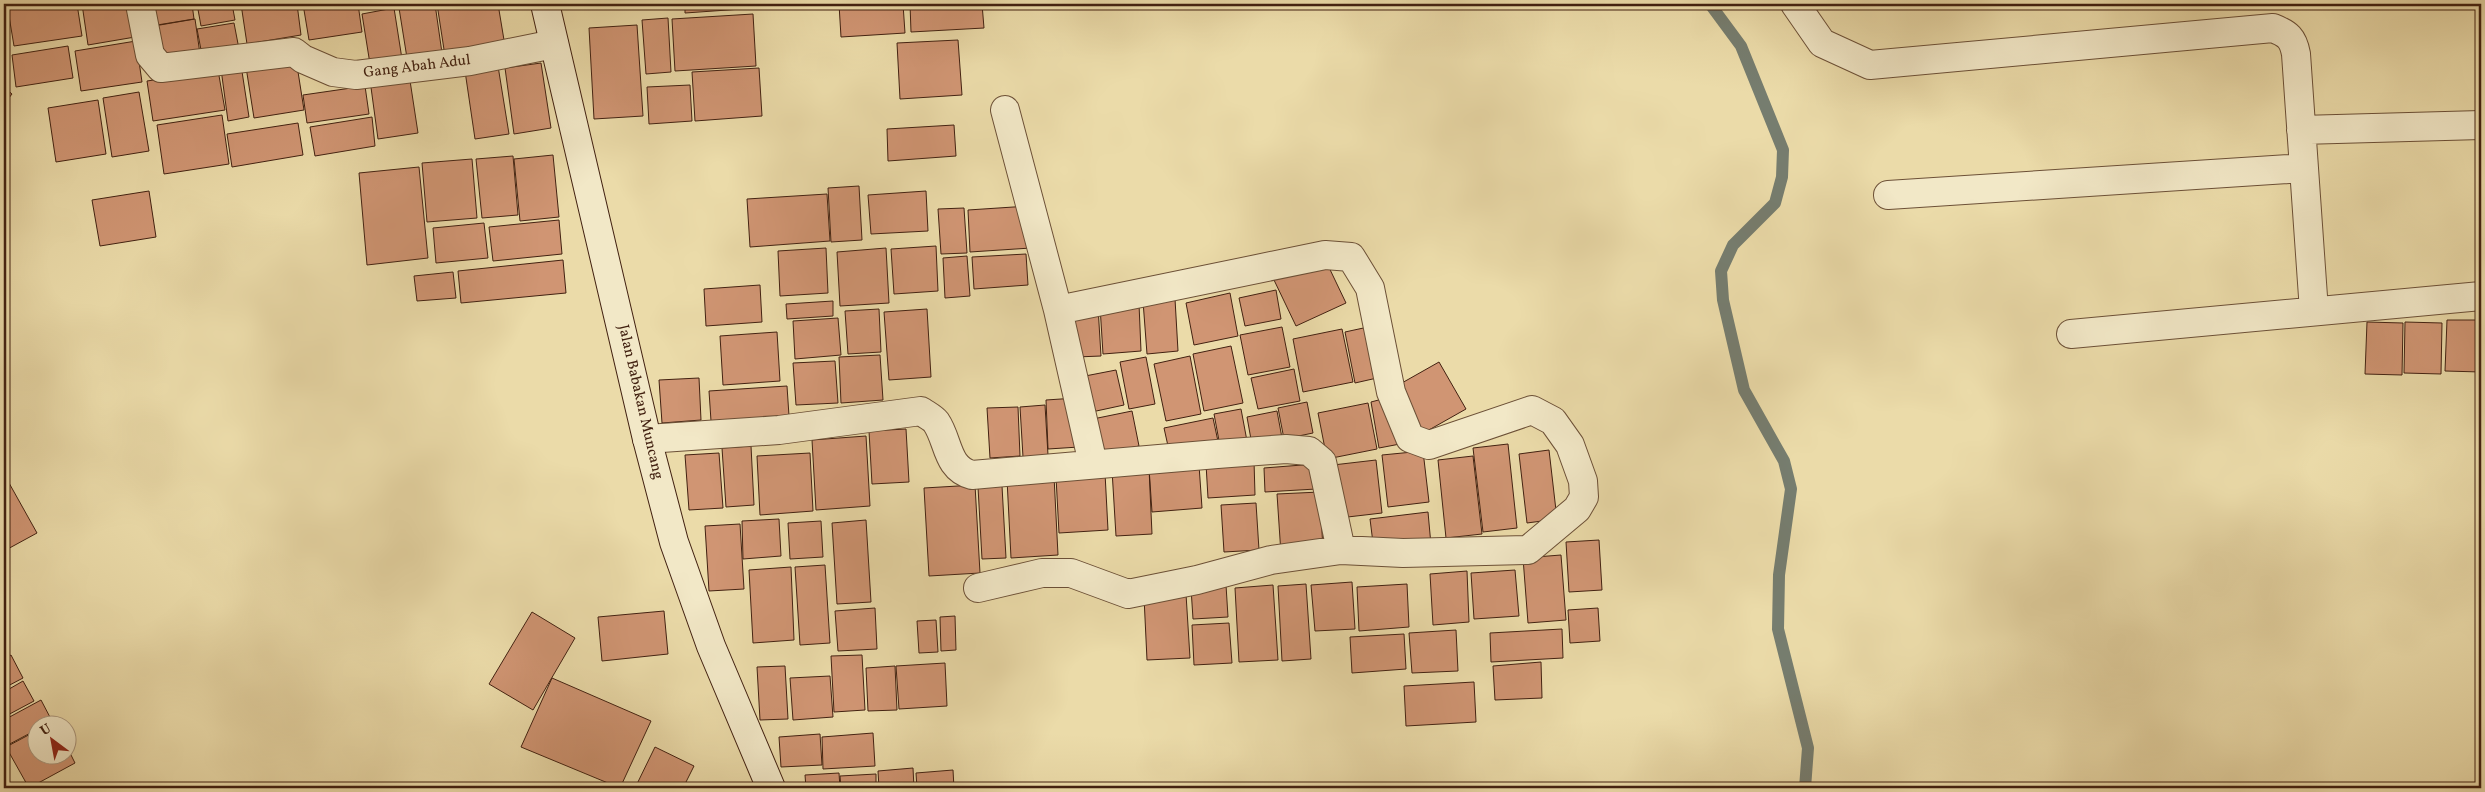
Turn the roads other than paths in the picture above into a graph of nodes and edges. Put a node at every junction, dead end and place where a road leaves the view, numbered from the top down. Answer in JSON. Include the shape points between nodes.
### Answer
{"nodes":[{"id":1,"x":140,"y":4,"type":"edge"},
{"id":2,"x":545,"y":4,"type":"edge"},
{"id":3,"x":1795,"y":4,"type":"edge"},
{"id":4,"x":554,"y":44,"type":"junction"},
{"id":5,"x":1005,"y":110,"type":"dead end"},
{"id":6,"x":2481,"y":125,"type":"edge"},
{"id":7,"x":2301,"y":130,"type":"junction"},
{"id":8,"x":2304,"y":168,"type":"junction"},
{"id":9,"x":1888,"y":195,"type":"dead end"},
{"id":10,"x":2481,"y":296,"type":"edge"},
{"id":11,"x":1058,"y":310,"type":"junction"},
{"id":12,"x":2314,"y":311,"type":"junction"},
{"id":13,"x":2071,"y":334,"type":"dead end"},
{"id":14,"x":647,"y":439,"type":"junction"},
{"id":15,"x":1093,"y":464,"type":"junction"},
{"id":16,"x":1341,"y":550,"type":"junction"},
{"id":17,"x":978,"y":588,"type":"dead end"},
{"id":18,"x":771,"y":788,"type":"edge"}],
"edges":[{"from":1,"to":4,"type":"street","name":"Gang Abah Adul","via":[[150,55],[161,68],[294,52],[332,72],[356,75],[470,61]]},
{"from":2,"to":4,"type":"street","name":"Jalan Babakan Muncang"},
{"from":3,"to":7,"type":"street","via":[[1822,43],[1870,65],[2273,28],[2286,33],[2294,41]]},
{"from":4,"to":14,"type":"street","name":"Jalan Babakan Muncang"},
{"from":5,"to":11,"type":"street"},
{"from":6,"to":7,"type":"street"},
{"from":7,"to":8,"type":"street"},
{"from":8,"to":9,"type":"street"},
{"from":8,"to":12,"type":"street"},
{"from":10,"to":12,"type":"street"},
{"from":11,"to":15,"type":"street"},
{"from":11,"to":16,"type":"street","via":[[1325,255],[1350,257],[1370,288],[1391,392],[1410,438],[1429,445],[1532,410],[1552,421],[1570,445],[1583,481],[1584,497],[1577,509],[1528,550],[1403,553]]},
{"from":12,"to":13,"type":"street"},
{"from":14,"to":15,"type":"street","via":[[779,430],[920,411],[936,421],[953,463],[963,473],[972,475]]},
{"from":14,"to":18,"type":"street","name":"Jalan Babakan Muncang","via":[[674,542],[708,638]]},
{"from":15,"to":16,"type":"street","via":[[1286,449],[1309,451],[1322,462]]},
{"from":16,"to":17,"type":"street","via":[[1271,560],[1128,594],[1071,573],[1042,572]]}]}
